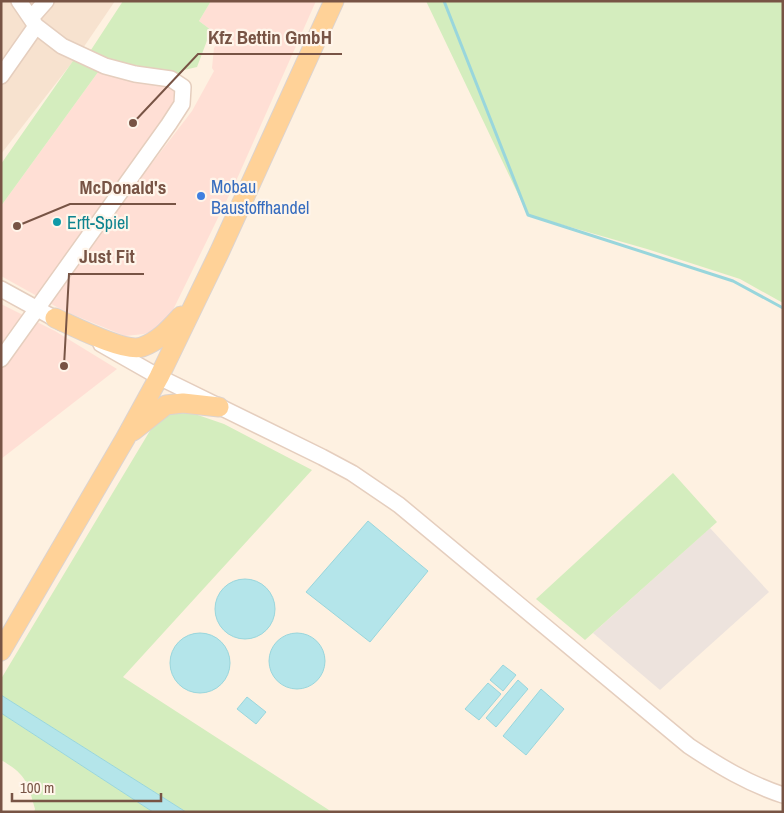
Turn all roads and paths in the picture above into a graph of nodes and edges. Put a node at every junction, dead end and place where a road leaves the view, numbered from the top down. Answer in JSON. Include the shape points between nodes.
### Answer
{"nodes":[{"id":1,"x":19,"y":1,"type":"edge"},
{"id":2,"x":46,"y":1,"type":"edge"},
{"id":3,"x":334,"y":1,"type":"edge"},
{"id":4,"x":34,"y":22,"type":"junction"},
{"id":5,"x":1,"y":76,"type":"edge"},
{"id":6,"x":1,"y":289,"type":"edge"},
{"id":7,"x":196,"y":298,"type":"junction"},
{"id":8,"x":38,"y":309,"type":"junction"},
{"id":9,"x":55,"y":318,"type":"junction"},
{"id":10,"x":1,"y":359,"type":"edge"},
{"id":11,"x":159,"y":377,"type":"junction"},
{"id":12,"x":219,"y":407,"type":"junction"},
{"id":13,"x":125,"y":439,"type":"junction"},
{"id":14,"x":1,"y":651,"type":"edge"},
{"id":15,"x":783,"y":795,"type":"edge"}],
"edges":[{"from":1,"to":4,"type":"street"},
{"from":2,"to":4,"type":"street"},
{"from":3,"to":7,"type":"main road"},
{"from":4,"to":5,"type":"street"},
{"from":4,"to":8,"type":"street","via":[[62,46],[105,66],[171,79],[183,87],[182,104],[169,124]]},
{"from":6,"to":8,"type":"street"},
{"from":7,"to":9,"type":"main road","via":[[165,334],[137,348],[107,340]]},
{"from":7,"to":11,"type":"main road"},
{"from":8,"to":9,"type":"street"},
{"from":8,"to":10,"type":"street"},
{"from":9,"to":11,"type":"street"},
{"from":11,"to":12,"type":"street"},
{"from":11,"to":13,"type":"main road"},
{"from":12,"to":13,"type":"main road","via":[[182,403],[166,406]]},
{"from":12,"to":15,"type":"street","via":[[322,456],[399,505],[689,746],[726,770]]},
{"from":13,"to":14,"type":"main road"}]}
